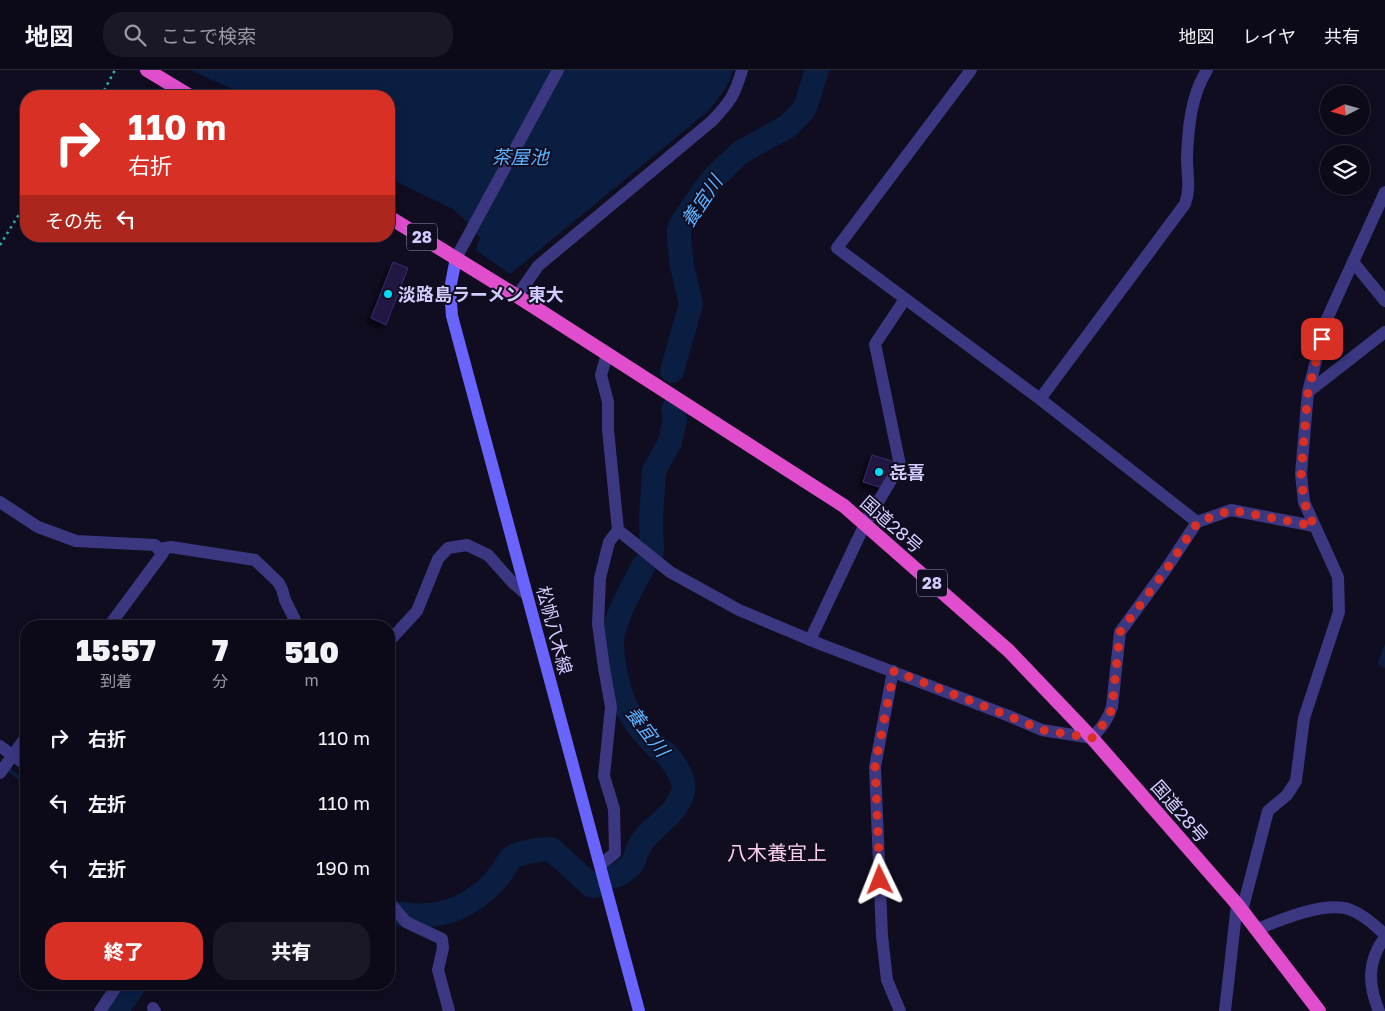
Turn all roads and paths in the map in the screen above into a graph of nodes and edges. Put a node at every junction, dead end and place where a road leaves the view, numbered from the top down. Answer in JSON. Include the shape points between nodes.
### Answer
{"nodes":[{"id":1,"x":115,"y":70,"type":"edge"},
{"id":2,"x":147,"y":70,"type":"edge"},
{"id":3,"x":558,"y":70,"type":"edge"},
{"id":4,"x":742,"y":70,"type":"edge"},
{"id":5,"x":972,"y":70,"type":"edge"},
{"id":6,"x":1207,"y":70,"type":"edge"},
{"id":7,"x":104,"y":90,"type":"edge"},
{"id":8,"x":180,"y":90,"type":"edge"},
{"id":9,"x":1385,"y":192,"type":"edge"},
{"id":10,"x":20,"y":213,"type":"edge"},
{"id":11,"x":395,"y":221,"type":"edge"},
{"id":12,"x":0,"y":245,"type":"edge"},
{"id":13,"x":456,"y":258,"type":"junction"},
{"id":14,"x":1353,"y":262,"type":"junction"},
{"id":15,"x":518,"y":296,"type":"junction"},
{"id":16,"x":905,"y":299,"type":"junction"},
{"id":17,"x":1385,"y":301,"type":"edge"},
{"id":18,"x":1385,"y":332,"type":"edge"},
{"id":19,"x":607,"y":354,"type":"junction"},
{"id":20,"x":1308,"y":392,"type":"junction"},
{"id":21,"x":1040,"y":399,"type":"junction"},
{"id":22,"x":0,"y":502,"type":"edge"},
{"id":23,"x":1198,"y":522,"type":"junction"},
{"id":24,"x":865,"y":524,"type":"junction"},
{"id":25,"x":1314,"y":526,"type":"junction"},
{"id":26,"x":618,"y":530,"type":"junction"},
{"id":27,"x":158,"y":549,"type":"junction"},
{"id":28,"x":526,"y":594,"type":"junction"},
{"id":29,"x":113,"y":620,"type":"edge"},
{"id":30,"x":295,"y":620,"type":"edge"},
{"id":31,"x":395,"y":635,"type":"edge"},
{"id":32,"x":810,"y":640,"type":"junction"},
{"id":33,"x":894,"y":671,"type":"junction"},
{"id":34,"x":1092,"y":738,"type":"junction"},
{"id":35,"x":20,"y":745,"type":"edge"},
{"id":36,"x":0,"y":746,"type":"edge"},
{"id":37,"x":11,"y":758,"type":"junction"},
{"id":38,"x":20,"y":762,"type":"edge"},
{"id":39,"x":0,"y":774,"type":"edge"},
{"id":40,"x":600,"y":865,"type":"junction"},
{"id":41,"x":1240,"y":908,"type":"junction"},
{"id":42,"x":395,"y":911,"type":"edge"},
{"id":43,"x":1256,"y":930,"type":"junction"},
{"id":44,"x":1385,"y":936,"type":"edge"},
{"id":45,"x":114,"y":990,"type":"edge"},
{"id":46,"x":100,"y":1011,"type":"edge"},
{"id":47,"x":449,"y":1011,"type":"edge"},
{"id":48,"x":639,"y":1011,"type":"edge"},
{"id":49,"x":900,"y":1011,"type":"edge"},
{"id":50,"x":1225,"y":1011,"type":"edge"},
{"id":51,"x":1319,"y":1011,"type":"edge"},
{"id":52,"x":1379,"y":1011,"type":"edge"}],
"edges":[{"from":1,"to":7,"type":"path"},
{"from":2,"to":8,"type":"highway"},
{"from":3,"to":13,"type":"street"},
{"from":4,"to":15,"type":"street","via":[[729,103],[712,121],[538,266]]},
{"from":5,"to":16,"type":"street","via":[[837,248]]},
{"from":6,"to":21,"type":"street","via":[[1198,83],[1189,128],[1189,193],[1185,204]]},
{"from":9,"to":14,"type":"street"},
{"from":10,"to":12,"type":"path"},
{"from":11,"to":13,"type":"highway","name":"国道28号","number":"28"},
{"from":13,"to":15,"type":"highway","name":"国道28号","number":"28"},
{"from":13,"to":28,"type":"main road","name":"松帆八木線","via":[[450,289],[452,316]]},
{"from":14,"to":17,"type":"street"},
{"from":14,"to":20,"type":"street","via":[[1326,321]]},
{"from":15,"to":19,"type":"highway","name":"国道28号","number":"28"},
{"from":16,"to":21,"type":"street"},
{"from":16,"to":24,"type":"street","via":[[875,344],[900,465]]},
{"from":18,"to":20,"type":"street"},
{"from":19,"to":24,"type":"highway","name":"国道28号","number":"28","via":[[844,506]]},
{"from":19,"to":26,"type":"street","via":[[602,375],[608,402]]},
{"from":20,"to":25,"type":"street","via":[[1301,474],[1304,502]]},
{"from":21,"to":23,"type":"street"},
{"from":22,"to":27,"type":"street","via":[[38,527],[76,541],[154,545]]},
{"from":23,"to":25,"type":"street","via":[[1231,510]]},
{"from":23,"to":34,"type":"street","via":[[1120,632],[1112,707],[1109,717]]},
{"from":24,"to":32,"type":"street"},
{"from":24,"to":34,"type":"highway","name":"国道28号","number":"28","via":[[1009,652]]},
{"from":25,"to":41,"type":"street","via":[[1338,577],[1339,612],[1304,718],[1296,781],[1287,795],[1268,811]]},
{"from":26,"to":32,"type":"street","via":[[670,572],[740,610]]},
{"from":26,"to":40,"type":"street","via":[[609,542],[600,578],[598,624],[611,707],[604,776],[614,809],[615,853]]},
{"from":27,"to":29,"type":"street","via":[[163,553]]},
{"from":27,"to":30,"type":"street","via":[[171,547],[255,560],[278,582]]},
{"from":28,"to":31,"type":"street","via":[[488,554],[467,545],[448,548],[438,559],[418,611]]},
{"from":28,"to":40,"type":"main road","name":"松帆八木線"},
{"from":32,"to":33,"type":"street"},
{"from":33,"to":34,"type":"street","via":[[1042,730]]},
{"from":33,"to":49,"type":"street","via":[[875,766],[882,936],[887,980]]},
{"from":34,"to":41,"type":"highway","name":"国道28号","number":"28"},
{"from":35,"to":37,"type":"street"},
{"from":36,"to":37,"type":"street"},
{"from":37,"to":38,"type":"street"},
{"from":37,"to":39,"type":"street"},
{"from":40,"to":48,"type":"main road","name":"松帆八木線"},
{"from":41,"to":43,"type":"highway","name":"国道28号","number":"28"},
{"from":41,"to":50,"type":"street"},
{"from":42,"to":47,"type":"street","via":[[406,922],[442,939],[438,970]]},
{"from":43,"to":44,"type":"street","via":[[1297,913],[1328,908],[1349,909]]},
{"from":43,"to":51,"type":"highway","name":"国道28号","number":"28"},
{"from":44,"to":52,"type":"street","via":[[1370,973],[1372,994]]},
{"from":45,"to":46,"type":"street"}]}
